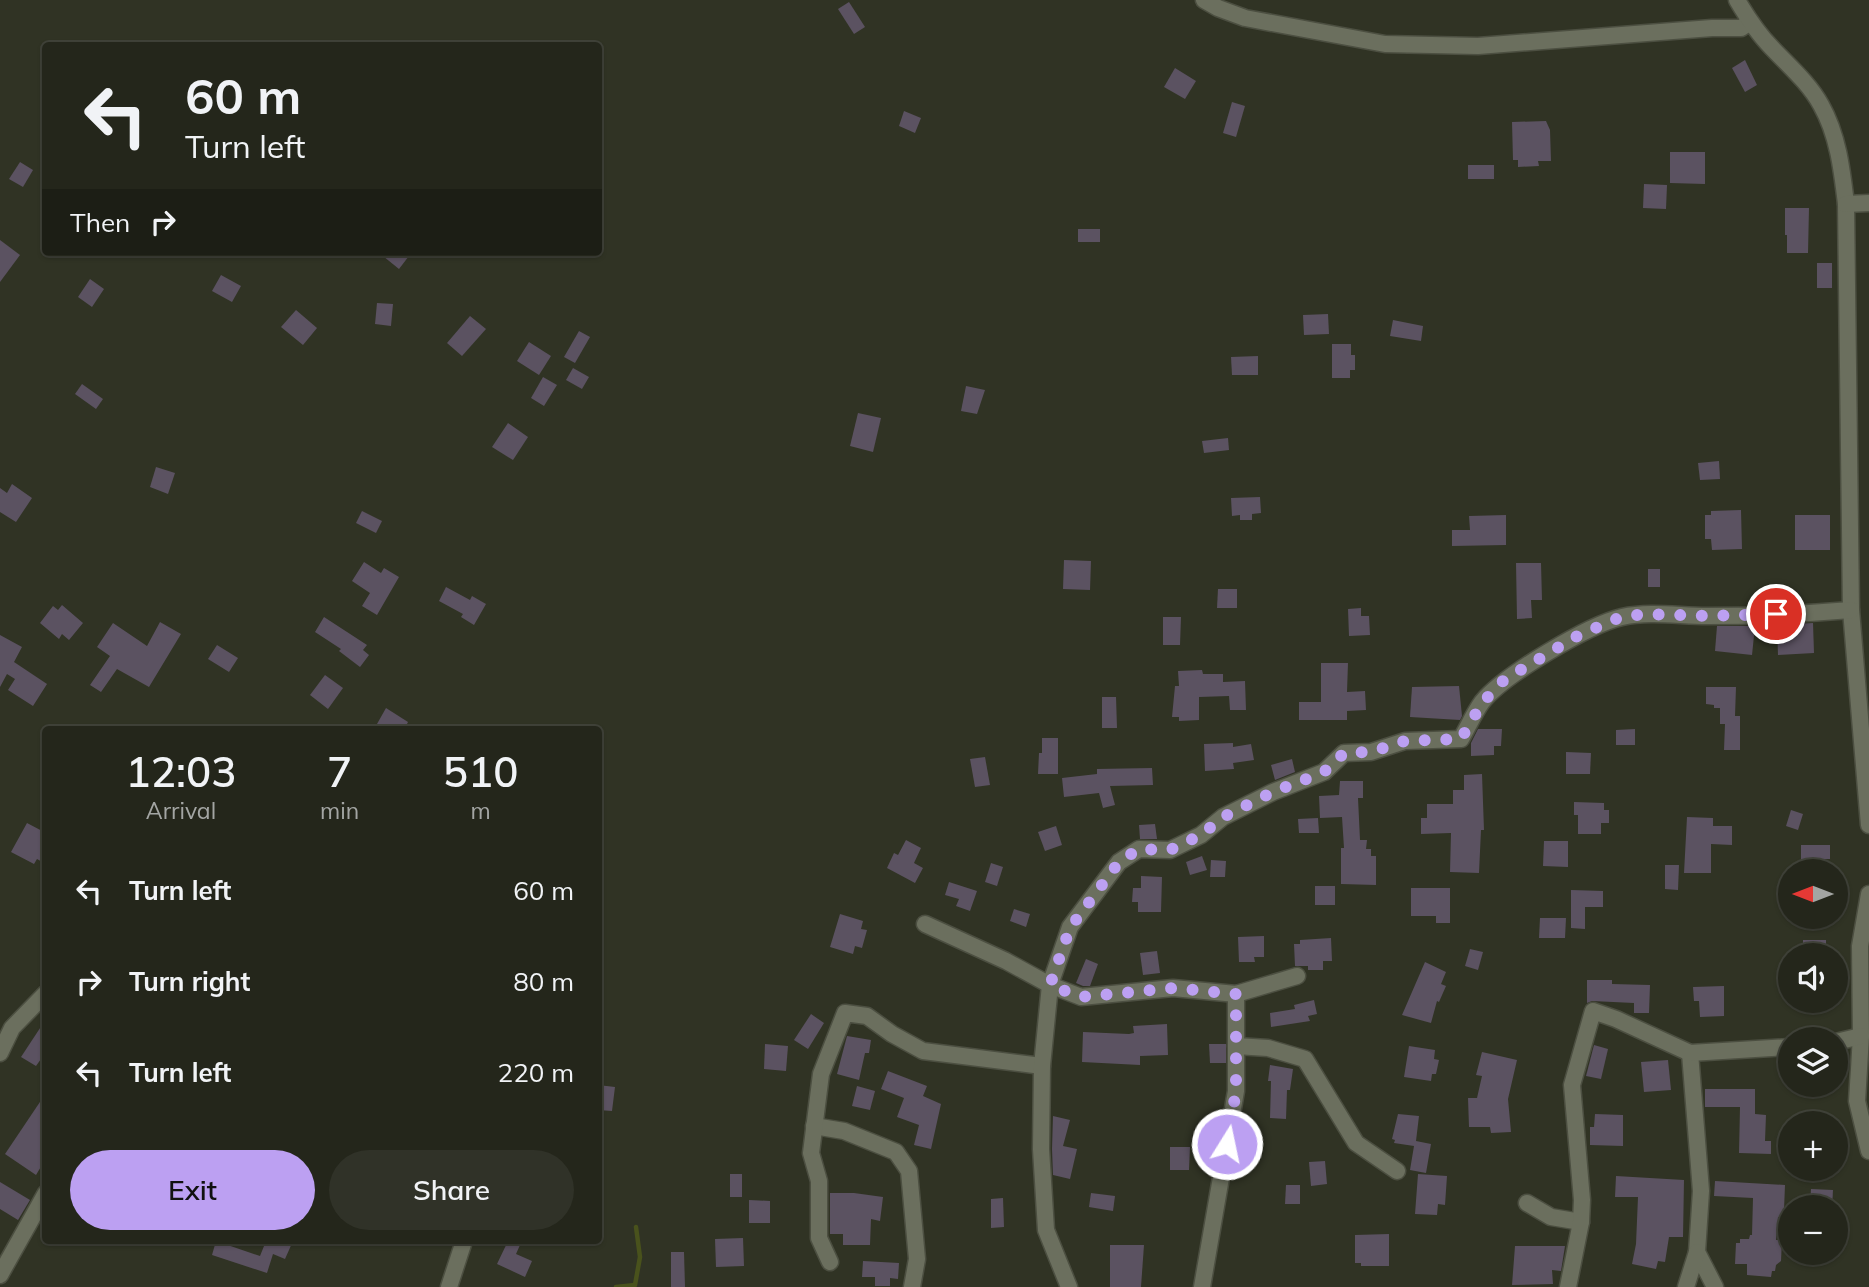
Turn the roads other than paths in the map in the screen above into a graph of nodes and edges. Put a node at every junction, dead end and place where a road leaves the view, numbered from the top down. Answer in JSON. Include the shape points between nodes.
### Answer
{"nodes":[{"id":1,"x":1205,"y":0,"type":"edge"},
{"id":2,"x":1737,"y":0,"type":"edge"},
{"id":3,"x":1750,"y":22,"type":"junction"},
{"id":4,"x":1869,"y":203,"type":"edge"},
{"id":5,"x":1846,"y":204,"type":"junction"},
{"id":6,"x":1851,"y":610,"type":"junction"},
{"id":7,"x":1869,"y":825,"type":"edge"},
{"id":8,"x":1869,"y":894,"type":"edge"},
{"id":9,"x":926,"y":924,"type":"dead end"},
{"id":10,"x":1297,"y":976,"type":"dead end"},
{"id":11,"x":1050,"y":985,"type":"junction"},
{"id":12,"x":1236,"y":994,"type":"junction"},
{"id":13,"x":42,"y":997,"type":"edge"},
{"id":14,"x":1861,"y":1036,"type":"junction"},
{"id":15,"x":1848,"y":1039,"type":"edge"},
{"id":16,"x":1236,"y":1046,"type":"junction"},
{"id":17,"x":1778,"y":1048,"type":"edge"},
{"id":18,"x":1690,"y":1053,"type":"junction"},
{"id":19,"x":0,"y":1054,"type":"edge"},
{"id":20,"x":1042,"y":1066,"type":"junction"},
{"id":21,"x":814,"y":1126,"type":"junction"},
{"id":22,"x":1869,"y":1152,"type":"edge"},
{"id":23,"x":1397,"y":1171,"type":"dead end"},
{"id":24,"x":42,"y":1200,"type":"edge"},
{"id":25,"x":1527,"y":1203,"type":"dead end"},
{"id":26,"x":1581,"y":1222,"type":"junction"},
{"id":27,"x":463,"y":1244,"type":"edge"},
{"id":28,"x":1697,"y":1252,"type":"junction"},
{"id":29,"x":830,"y":1262,"type":"dead end"},
{"id":30,"x":0,"y":1275,"type":"edge"},
{"id":31,"x":449,"y":1287,"type":"edge"},
{"id":32,"x":912,"y":1287,"type":"edge"},
{"id":33,"x":1069,"y":1287,"type":"edge"},
{"id":34,"x":1202,"y":1287,"type":"edge"},
{"id":35,"x":1568,"y":1287,"type":"edge"},
{"id":36,"x":1686,"y":1287,"type":"edge"},
{"id":37,"x":1715,"y":1287,"type":"edge"}],
"edges":[{"from":1,"to":3,"type":"street","via":[[1245,18],[1385,44],[1430,46],[1741,28]]},
{"from":2,"to":3,"type":"street"},
{"from":3,"to":5,"type":"street","via":[[1821,105],[1838,149]]},
{"from":4,"to":5,"type":"street"},
{"from":5,"to":6,"type":"street"},
{"from":6,"to":7,"type":"street"},
{"from":6,"to":11,"type":"street","via":[[1646,614],[1621,617],[1579,635],[1504,680],[1482,703],[1461,739],[1405,741],[1371,752],[1344,753],[1324,772],[1223,817],[1201,835],[1170,850],[1139,849],[1119,862],[1070,928]]},
{"from":8,"to":14,"type":"street","via":[[1860,946]]},
{"from":9,"to":11,"type":"street"},
{"from":10,"to":12,"type":"street"},
{"from":11,"to":12,"type":"street","via":[[1081,997],[1173,988]]},
{"from":11,"to":20,"type":"street"},
{"from":12,"to":16,"type":"street"},
{"from":13,"to":19,"type":"street","via":[[12,1028]]},
{"from":14,"to":15,"type":"street"},
{"from":14,"to":22,"type":"street","via":[[1857,1101]]},
{"from":16,"to":23,"type":"street","via":[[1268,1048],[1305,1059],[1356,1143]]},
{"from":16,"to":34,"type":"street","via":[[1236,1091]]},
{"from":17,"to":18,"type":"street"},
{"from":18,"to":26,"type":"street","via":[[1593,1012],[1572,1085]]},
{"from":18,"to":28,"type":"street","via":[[1701,1191]]},
{"from":20,"to":21,"type":"street","via":[[923,1051],[867,1016],[845,1013],[821,1074]]},
{"from":20,"to":33,"type":"street","via":[[1046,1230]]},
{"from":21,"to":29,"type":"street","via":[[811,1153],[819,1181],[819,1238]]},
{"from":21,"to":32,"type":"street","via":[[844,1131],[896,1152],[909,1171],[917,1259]]},
{"from":24,"to":30,"type":"street"},
{"from":25,"to":26,"type":"street","via":[[1551,1217]]},
{"from":26,"to":35,"type":"street"},
{"from":27,"to":31,"type":"street"},
{"from":28,"to":36,"type":"street"},
{"from":28,"to":37,"type":"street"}]}
